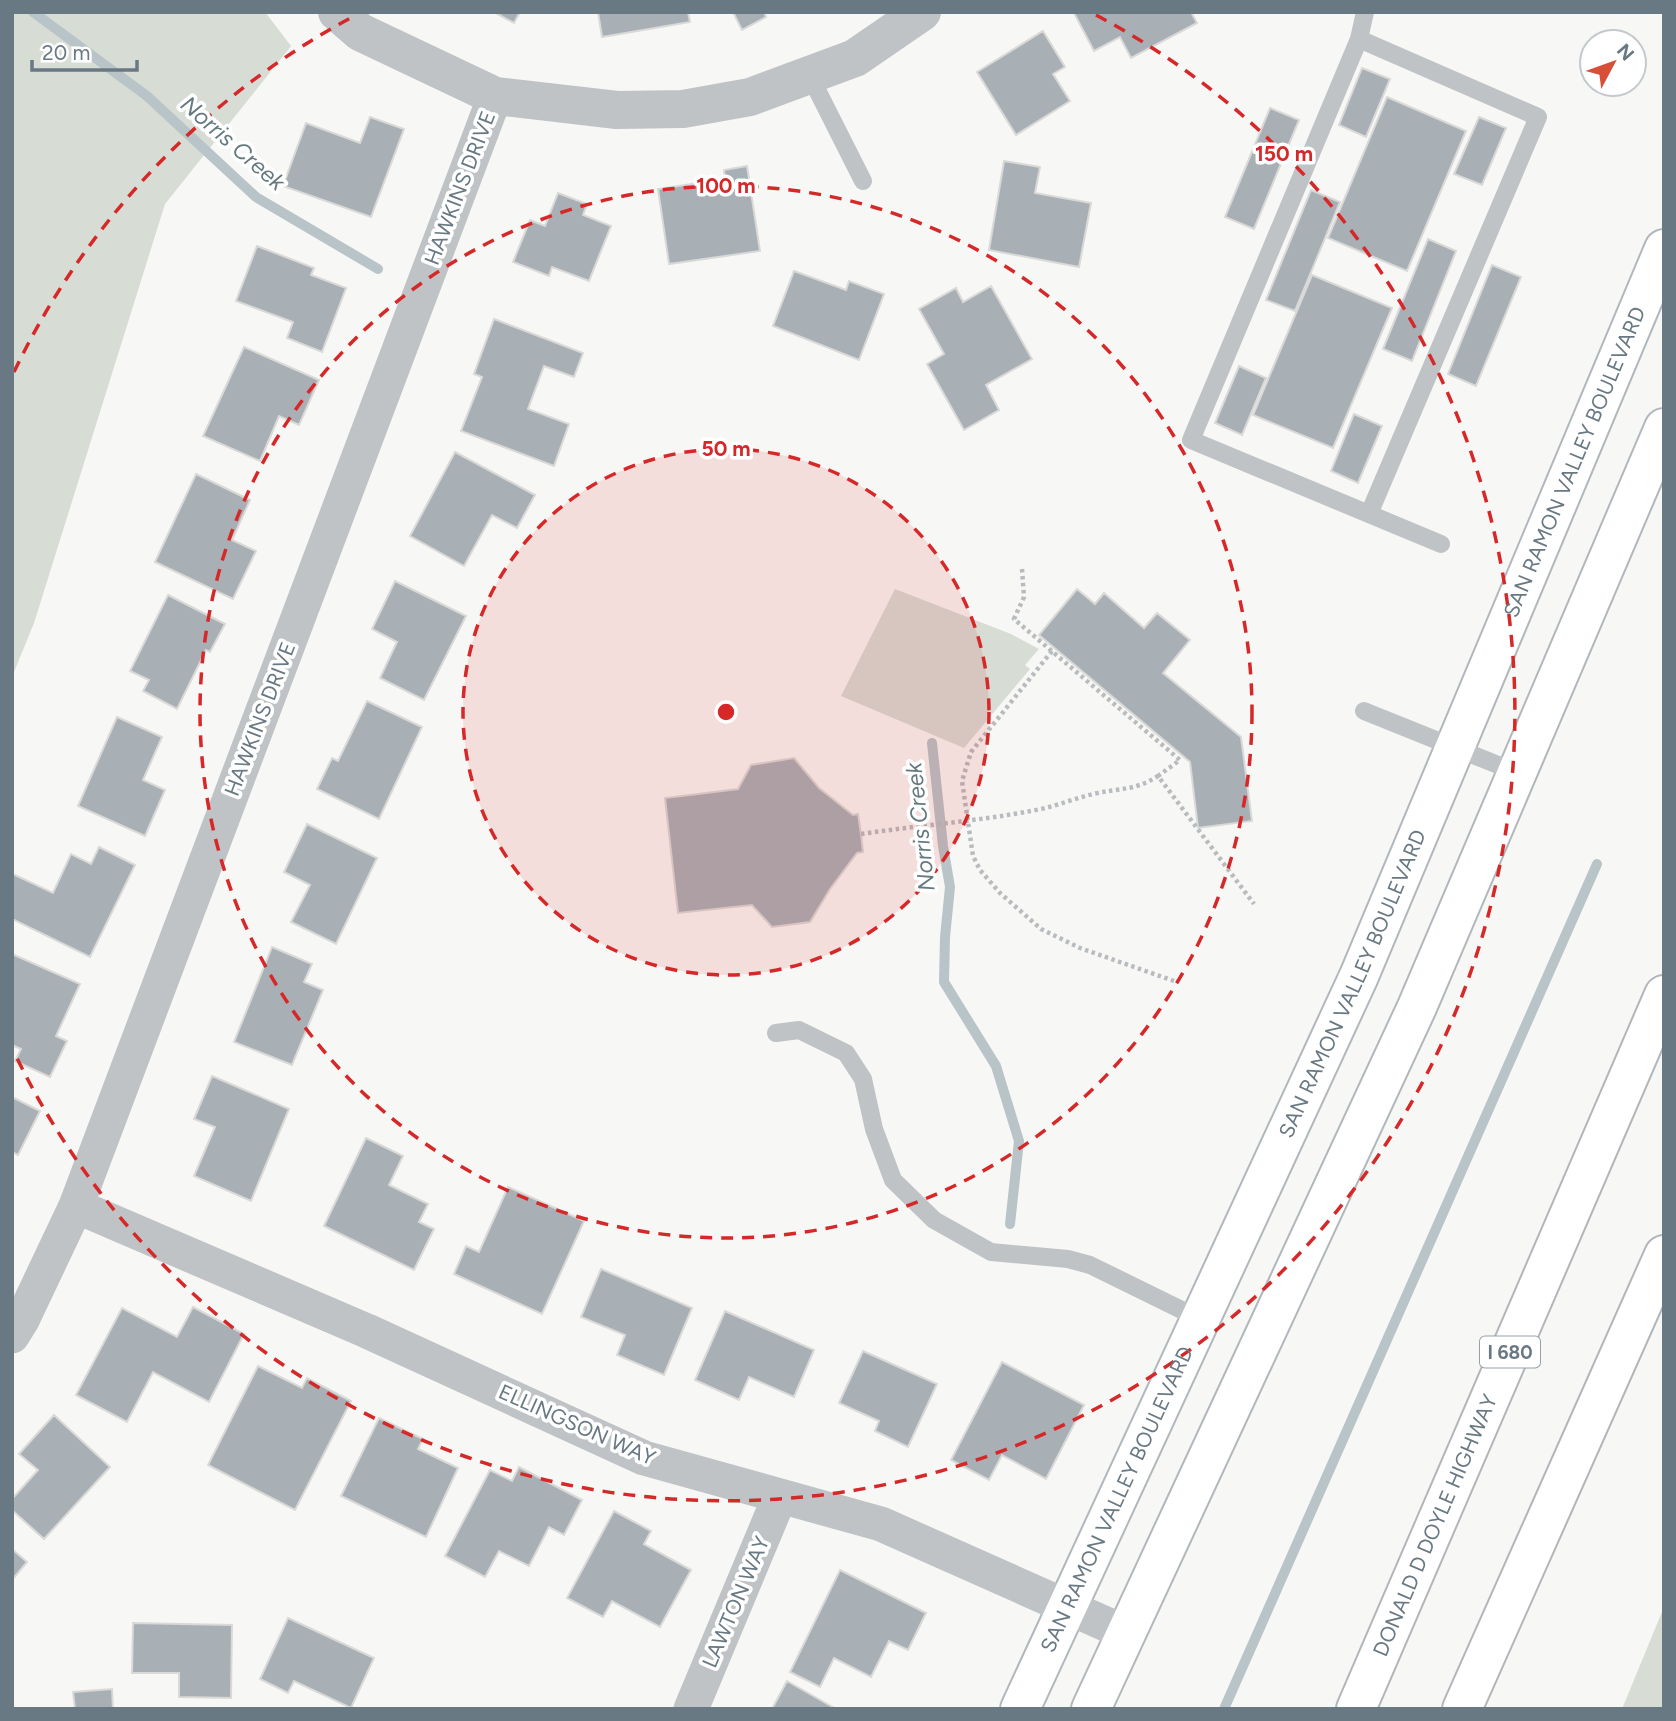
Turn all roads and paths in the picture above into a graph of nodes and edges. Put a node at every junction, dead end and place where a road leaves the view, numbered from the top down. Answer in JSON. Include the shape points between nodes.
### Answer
{"nodes":[{"id":1,"x":337,"y":12,"type":"edge"},
{"id":2,"x":922,"y":12,"type":"edge"},
{"id":3,"x":1365,"y":12,"type":"edge"},
{"id":4,"x":1359,"y":39,"type":"junction"},
{"id":5,"x":810,"y":75,"type":"junction"},
{"id":6,"x":495,"y":96,"type":"junction"},
{"id":7,"x":863,"y":181,"type":"dead end"},
{"id":8,"x":1664,"y":249,"type":"edge"},
{"id":9,"x":1664,"y":428,"type":"edge"},
{"id":10,"x":1369,"y":514,"type":"junction"},
{"id":11,"x":1441,"y":544,"type":"dead end"},
{"id":12,"x":1022,"y":569,"type":"dead end"},
{"id":13,"x":1052,"y":651,"type":"junction"},
{"id":14,"x":1364,"y":711,"type":"dead end"},
{"id":15,"x":1456,"y":746,"type":"junction"},
{"id":16,"x":1518,"y":773,"type":"junction"},
{"id":17,"x":1158,"y":776,"type":"junction"},
{"id":18,"x":967,"y":820,"type":"junction"},
{"id":19,"x":861,"y":834,"type":"dead end"},
{"id":20,"x":1254,"y":904,"type":"dead end"},
{"id":21,"x":1174,"y":981,"type":"dead end"},
{"id":22,"x":1664,"y":995,"type":"edge"},
{"id":23,"x":776,"y":1033,"type":"dead end"},
{"id":24,"x":76,"y":1206,"type":"junction"},
{"id":25,"x":1664,"y":1255,"type":"edge"},
{"id":26,"x":1200,"y":1318,"type":"junction"},
{"id":27,"x":12,"y":1336,"type":"edge"},
{"id":28,"x":780,"y":1496,"type":"junction"},
{"id":29,"x":1068,"y":1605,"type":"junction"},
{"id":30,"x":1126,"y":1633,"type":"junction"},
{"id":31,"x":691,"y":1709,"type":"edge"},
{"id":32,"x":1020,"y":1709,"type":"edge"},
{"id":33,"x":1091,"y":1709,"type":"edge"},
{"id":34,"x":1356,"y":1709,"type":"edge"},
{"id":35,"x":1462,"y":1709,"type":"edge"}],
"edges":[{"from":1,"to":6,"type":"street","via":[[360,32]]},
{"from":2,"to":5,"type":"street","via":[[855,58]]},
{"from":3,"to":4,"type":"lane"},
{"from":4,"to":10,"type":"lane","via":[[1538,117]]},
{"from":4,"to":10,"type":"lane","via":[[1191,440]]},
{"from":5,"to":6,"type":"street","via":[[750,97],[683,109],[617,110]]},
{"from":5,"to":7,"type":"lane"},
{"from":6,"to":24,"type":"street","name":"HAWKINS DRIVE"},
{"from":8,"to":15,"type":"main road","name":"SAN RAMON VALLEY BOULEVARD"},
{"from":9,"to":16,"type":"main road"},
{"from":10,"to":11,"type":"lane"},
{"from":12,"to":13,"type":"path","via":[[1024,597],[1014,619]]},
{"from":13,"to":17,"type":"path","via":[[1180,760]]},
{"from":13,"to":18,"type":"path","via":[[971,752],[962,781]]},
{"from":14,"to":15,"type":"lane"},
{"from":15,"to":16,"type":"lane"},
{"from":15,"to":26,"type":"main road","name":"SAN RAMON VALLEY BOULEVARD","via":[[1359,976]]},
{"from":16,"to":30,"type":"main road","via":[[1386,1076]]},
{"from":17,"to":18,"type":"path","via":[[1131,789]]},
{"from":17,"to":20,"type":"path"},
{"from":18,"to":19,"type":"path"},
{"from":18,"to":21,"type":"path","via":[[980,870],[1026,918],[1060,939]]},
{"from":22,"to":34,"type":"main road","name":"DONALD D DOYLE HIGHWAY","number":"I 680"},
{"from":23,"to":26,"type":"lane","via":[[799,1030],[846,1053],[863,1079],[874,1129],[893,1180],[934,1220],[991,1252],[1090,1265]]},
{"from":24,"to":27,"type":"street","name":"HAWKINS DRIVE"},
{"from":24,"to":28,"type":"street","name":"ELLINGSON WAY","via":[[367,1331],[644,1458]]},
{"from":25,"to":35,"type":"main road"},
{"from":26,"to":29,"type":"main road","name":"SAN RAMON VALLEY BOULEVARD"},
{"from":28,"to":29,"type":"street","name":"ELLINGSON WAY","via":[[881,1524]]},
{"from":28,"to":31,"type":"street","name":"LAWTON WAY"},
{"from":29,"to":30,"type":"street","name":"ELLINGSON WAY"},
{"from":29,"to":32,"type":"main road","name":"SAN RAMON VALLEY BOULEVARD"},
{"from":30,"to":33,"type":"main road"}]}
